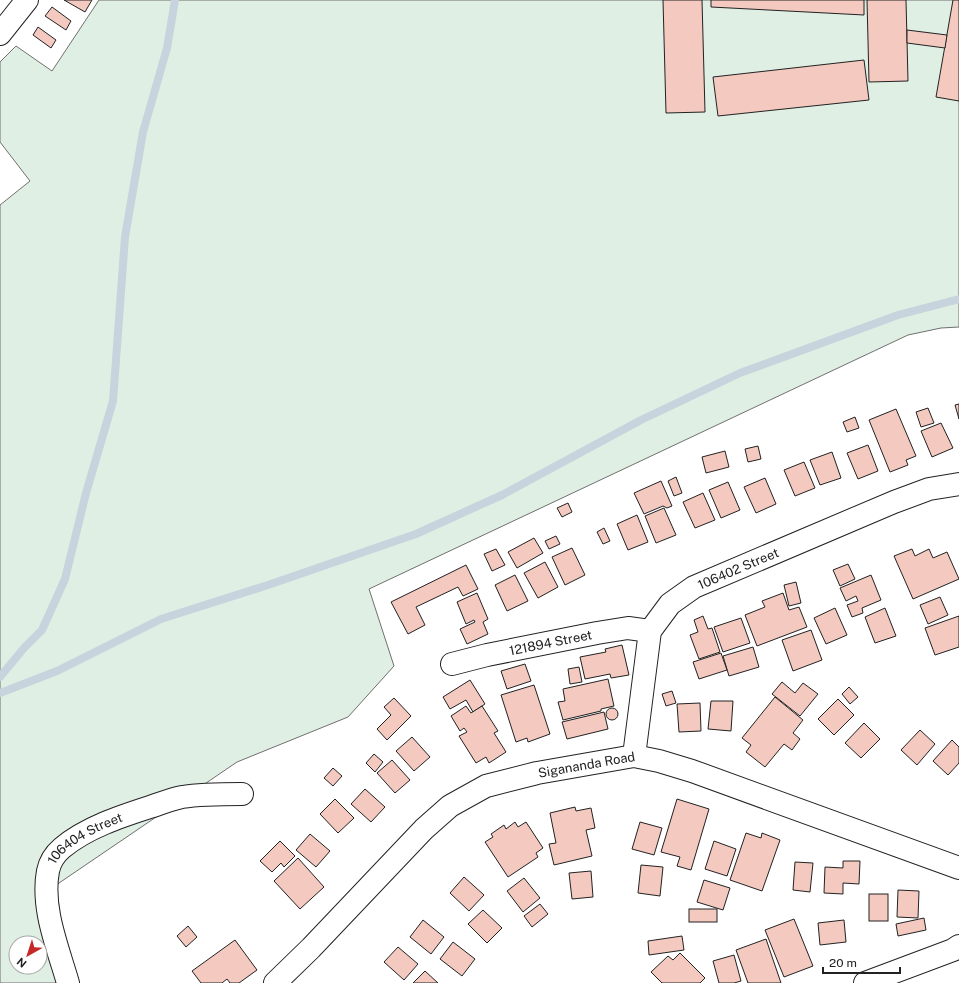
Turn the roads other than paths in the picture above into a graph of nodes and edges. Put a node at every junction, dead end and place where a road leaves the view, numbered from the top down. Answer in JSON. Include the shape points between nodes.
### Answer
{"nodes":[{"id":1,"x":27,"y":0,"type":"edge"},
{"id":2,"x":0,"y":34,"type":"edge"},
{"id":3,"x":959,"y":484,"type":"edge"},
{"id":4,"x":650,"y":630,"type":"junction"},
{"id":5,"x":452,"y":664,"type":"dead end"},
{"id":6,"x":634,"y":756,"type":"junction"},
{"id":7,"x":242,"y":794,"type":"dead end"},
{"id":8,"x":959,"y":868,"type":"edge"},
{"id":9,"x":959,"y":946,"type":"edge"},
{"id":10,"x":68,"y":983,"type":"edge"},
{"id":11,"x":275,"y":983,"type":"edge"},
{"id":12,"x":865,"y":983,"type":"edge"}],
"edges":[{"from":1,"to":2,"type":"street"},
{"from":3,"to":4,"type":"street","name":"106402 Street","via":[[929,489],[694,587],[670,604]]},
{"from":4,"to":5,"type":"street","name":"121894 Street","via":[[628,628],[597,633]]},
{"from":4,"to":6,"type":"street"},
{"from":6,"to":8,"type":"street","name":"Sigananda Road","via":[[659,760],[692,771]]},
{"from":6,"to":11,"type":"street","name":"Sigananda Road","via":[[537,773],[486,786],[450,806],[424,829]]},
{"from":7,"to":10,"type":"street","name":"106404 Street","via":[[181,797],[139,811],[89,830],[53,857],[48,869],[46,888],[48,910]]},
{"from":9,"to":12,"type":"street"}]}
